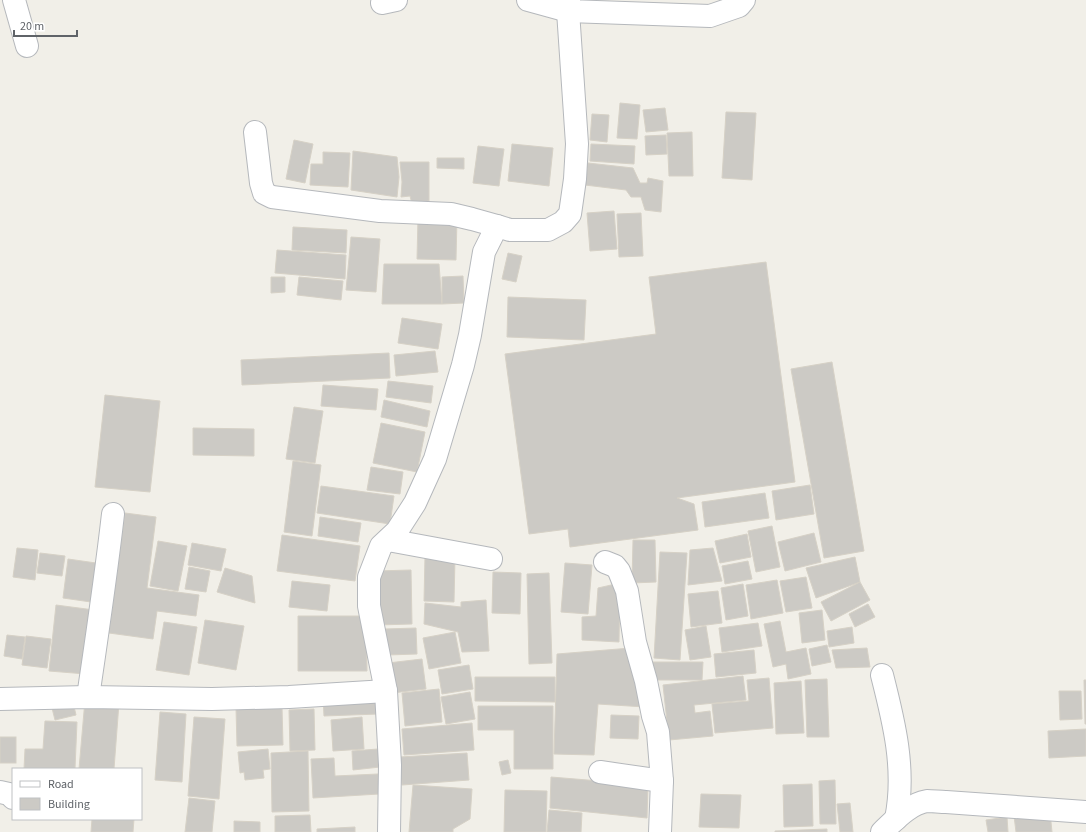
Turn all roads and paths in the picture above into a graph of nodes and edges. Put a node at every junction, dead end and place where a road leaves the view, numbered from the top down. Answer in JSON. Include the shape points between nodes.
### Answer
{"nodes":[{"id":1,"x":14,"y":0,"type":"edge"},
{"id":2,"x":528,"y":0,"type":"edge"},
{"id":3,"x":744,"y":0,"type":"edge"},
{"id":4,"x":568,"y":5,"type":"edge"},
{"id":5,"x":27,"y":46,"type":"dead end"},
{"id":6,"x":254,"y":132,"type":"dead end"},
{"id":7,"x":497,"y":226,"type":"junction"},
{"id":8,"x":113,"y":514,"type":"dead end"},
{"id":9,"x":388,"y":540,"type":"junction"},
{"id":10,"x":490,"y":559,"type":"dead end"},
{"id":11,"x":605,"y":562,"type":"dead end"},
{"id":12,"x":882,"y":675,"type":"dead end"},
{"id":13,"x":386,"y":691,"type":"junction"},
{"id":14,"x":88,"y":697,"type":"junction"},
{"id":15,"x":0,"y":699,"type":"edge"},
{"id":16,"x":600,"y":772,"type":"dead end"},
{"id":17,"x":662,"y":781,"type":"junction"},
{"id":18,"x":0,"y":792,"type":"edge"},
{"id":19,"x":12,"y":797,"type":"edge"},
{"id":20,"x":1086,"y":812,"type":"edge"},
{"id":21,"x":889,"y":825,"type":"edge"},
{"id":22,"x":389,"y":832,"type":"edge"},
{"id":23,"x":660,"y":832,"type":"edge"}],
"edges":[{"from":1,"to":5,"type":"street"},
{"from":2,"to":4,"type":"street"},
{"from":3,"to":4,"type":"street","via":[[739,6],[710,16]]},
{"from":4,"to":7,"type":"street","via":[[577,144],[570,214],[563,222],[548,230],[510,230]]},
{"from":6,"to":7,"type":"street","via":[[261,183],[264,193],[272,197],[380,212],[451,214]]},
{"from":7,"to":9,"type":"street","via":[[484,252],[468,342],[435,459],[416,503]]},
{"from":8,"to":14,"type":"street"},
{"from":9,"to":10,"type":"street"},
{"from":9,"to":13,"type":"street","via":[[381,546],[369,577],[368,593]]},
{"from":11,"to":17,"type":"street","via":[[615,566],[619,571],[627,591],[635,642],[658,732]]},
{"from":12,"to":21,"type":"street","via":[[895,727],[900,795]]},
{"from":13,"to":14,"type":"street","via":[[289,698]]},
{"from":13,"to":22,"type":"street","via":[[390,765]]},
{"from":14,"to":15,"type":"street"},
{"from":16,"to":17,"type":"street"},
{"from":17,"to":23,"type":"street"},
{"from":18,"to":19,"type":"street"},
{"from":20,"to":21,"type":"street","via":[[927,802],[914,805]]}]}
